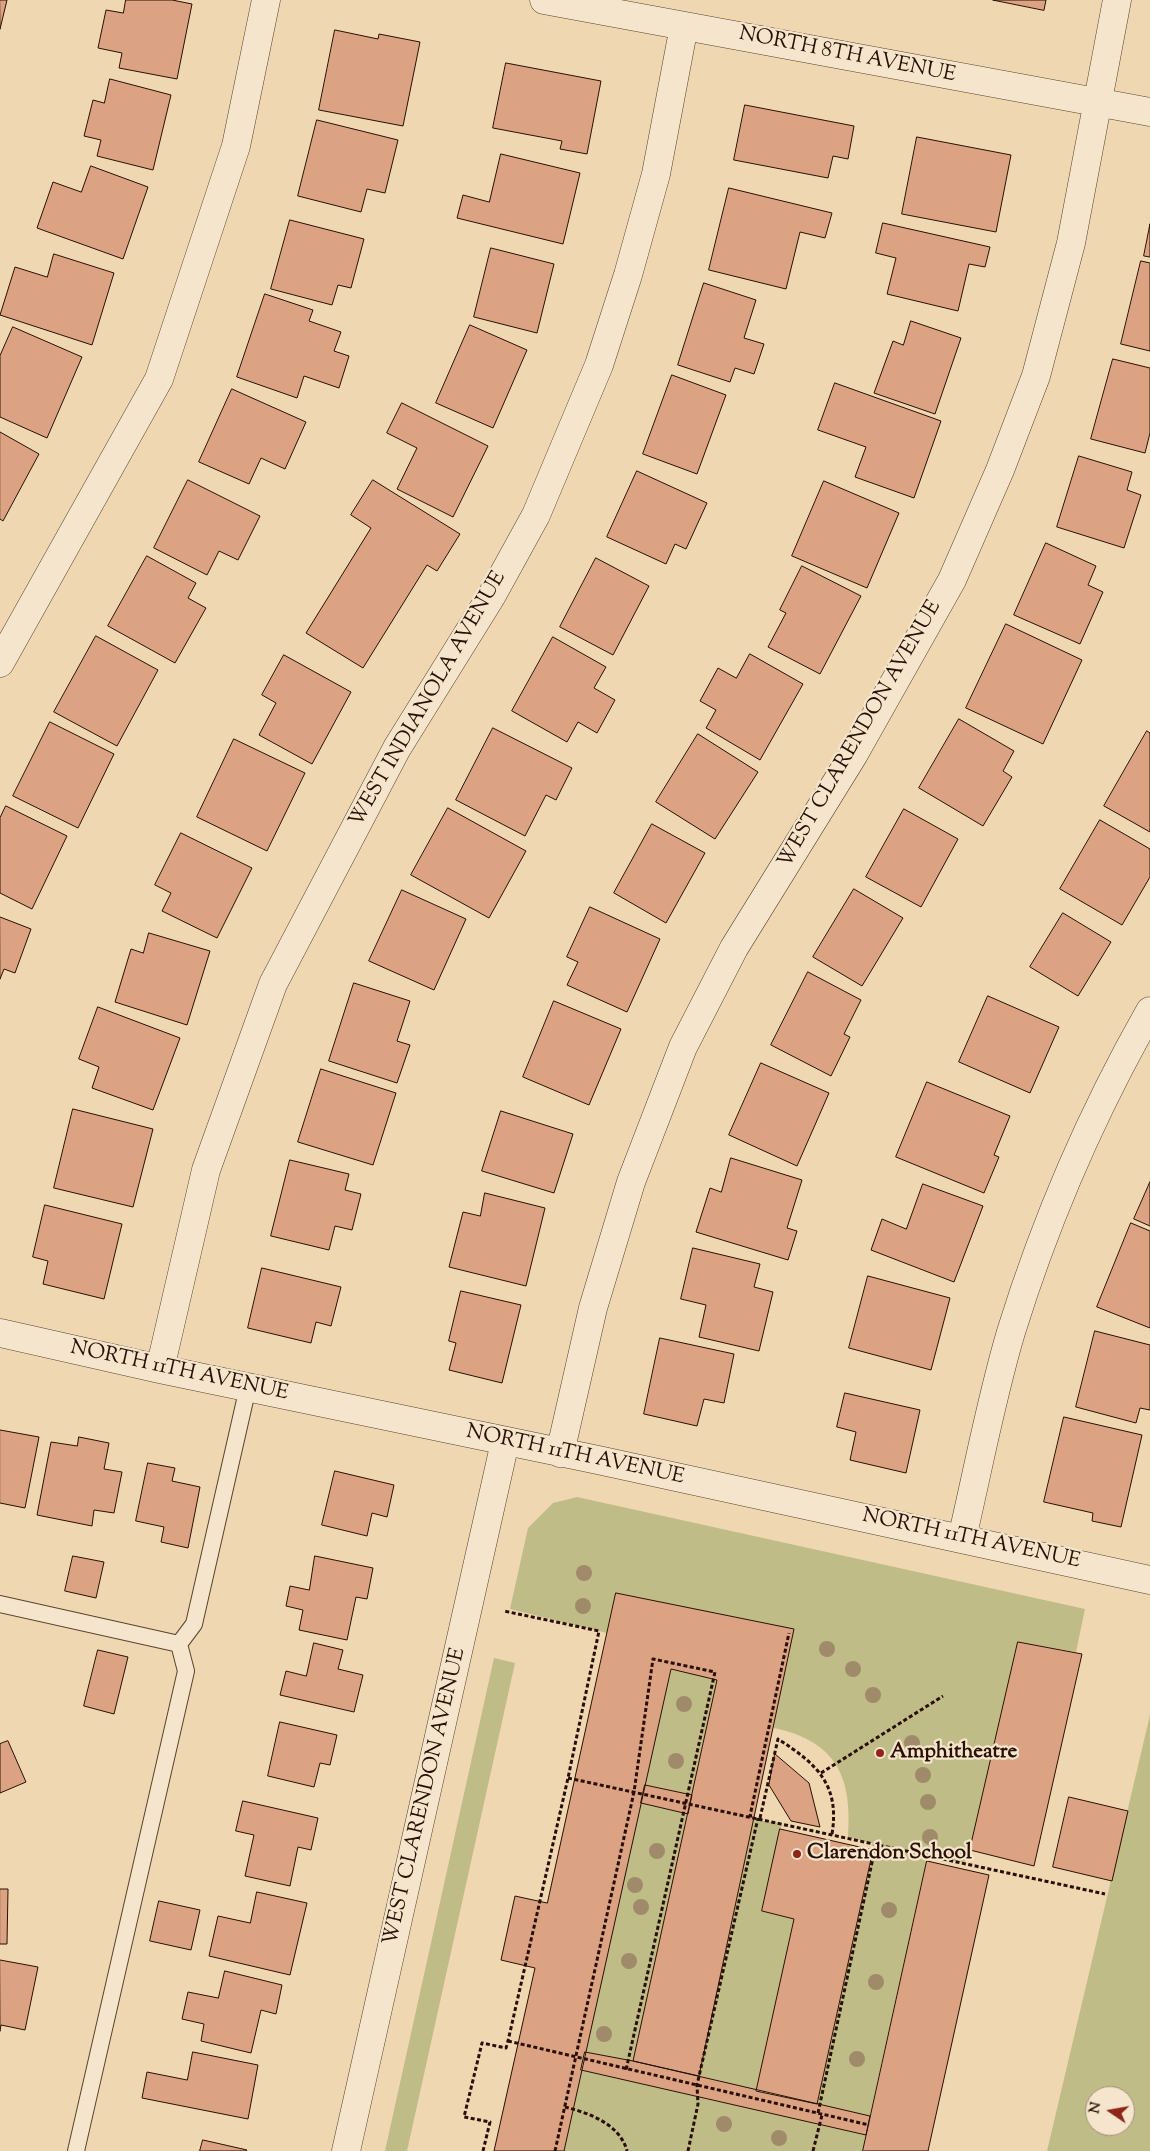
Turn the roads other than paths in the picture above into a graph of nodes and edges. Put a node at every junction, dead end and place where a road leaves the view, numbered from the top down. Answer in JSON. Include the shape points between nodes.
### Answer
{"nodes":[{"id":1,"x":266,"y":0,"type":"edge"},
{"id":2,"x":544,"y":0,"type":"edge"},
{"id":3,"x":1117,"y":0,"type":"edge"},
{"id":4,"x":684,"y":26,"type":"junction"},
{"id":5,"x":1098,"y":103,"type":"junction"},
{"id":6,"x":1150,"y":112,"type":"edge"},
{"id":7,"x":0,"y":663,"type":"edge"},
{"id":8,"x":1150,"y":1011,"type":"edge"},
{"id":9,"x":0,"y":1333,"type":"edge"},
{"id":10,"x":160,"y":1369,"type":"junction"},
{"id":11,"x":248,"y":1388,"type":"junction"},
{"id":12,"x":505,"y":1442,"type":"junction"},
{"id":13,"x":560,"y":1453,"type":"junction"},
{"id":14,"x":962,"y":1538,"type":"junction"},
{"id":15,"x":1150,"y":1580,"type":"edge"},
{"id":16,"x":0,"y":1604,"type":"edge"},
{"id":17,"x":179,"y":1644,"type":"junction"},
{"id":18,"x":76,"y":2151,"type":"edge"},
{"id":19,"x":346,"y":2151,"type":"edge"}],
"edges":[{"from":1,"to":7,"type":"street","via":[[236,146],[159,379]]},
{"from":2,"to":4,"type":"street","name":"NORTH 8TH AVENUE"},
{"from":3,"to":5,"type":"street","name":"WEST CLARENDON AVENUE"},
{"from":4,"to":5,"type":"street","name":"NORTH 8TH AVENUE"},
{"from":4,"to":10,"type":"street","name":"WEST INDIANOLA AVENUE","via":[[656,174],[599,365],[536,515],[492,595],[397,748],[273,984],[206,1170]]},
{"from":5,"to":6,"type":"street","name":"NORTH 8TH AVENUE"},
{"from":5,"to":13,"type":"street","name":"WEST CLARENDON AVENUE","via":[[1072,243],[1036,376],[1000,470],[952,580],[854,754],[734,948],[683,1047],[628,1191],[593,1308]]},
{"from":8,"to":14,"type":"street","via":[[1120,1063],[1070,1167],[1039,1248],[1010,1334]]},
{"from":9,"to":10,"type":"street","name":"NORTH 11TH AVENUE"},
{"from":10,"to":11,"type":"street","name":"NORTH 11TH AVENUE"},
{"from":11,"to":12,"type":"street","name":"NORTH 11TH AVENUE"},
{"from":11,"to":17,"type":"lane","via":[[194,1624]]},
{"from":12,"to":13,"type":"street","name":"NORTH 11TH AVENUE"},
{"from":12,"to":19,"type":"street","name":"WEST CLARENDON AVENUE"},
{"from":13,"to":14,"type":"street","name":"NORTH 11TH AVENUE"},
{"from":14,"to":15,"type":"street","name":"NORTH 11TH AVENUE"},
{"from":16,"to":17,"type":"lane"},
{"from":17,"to":18,"type":"lane","via":[[186,1671]]}]}
